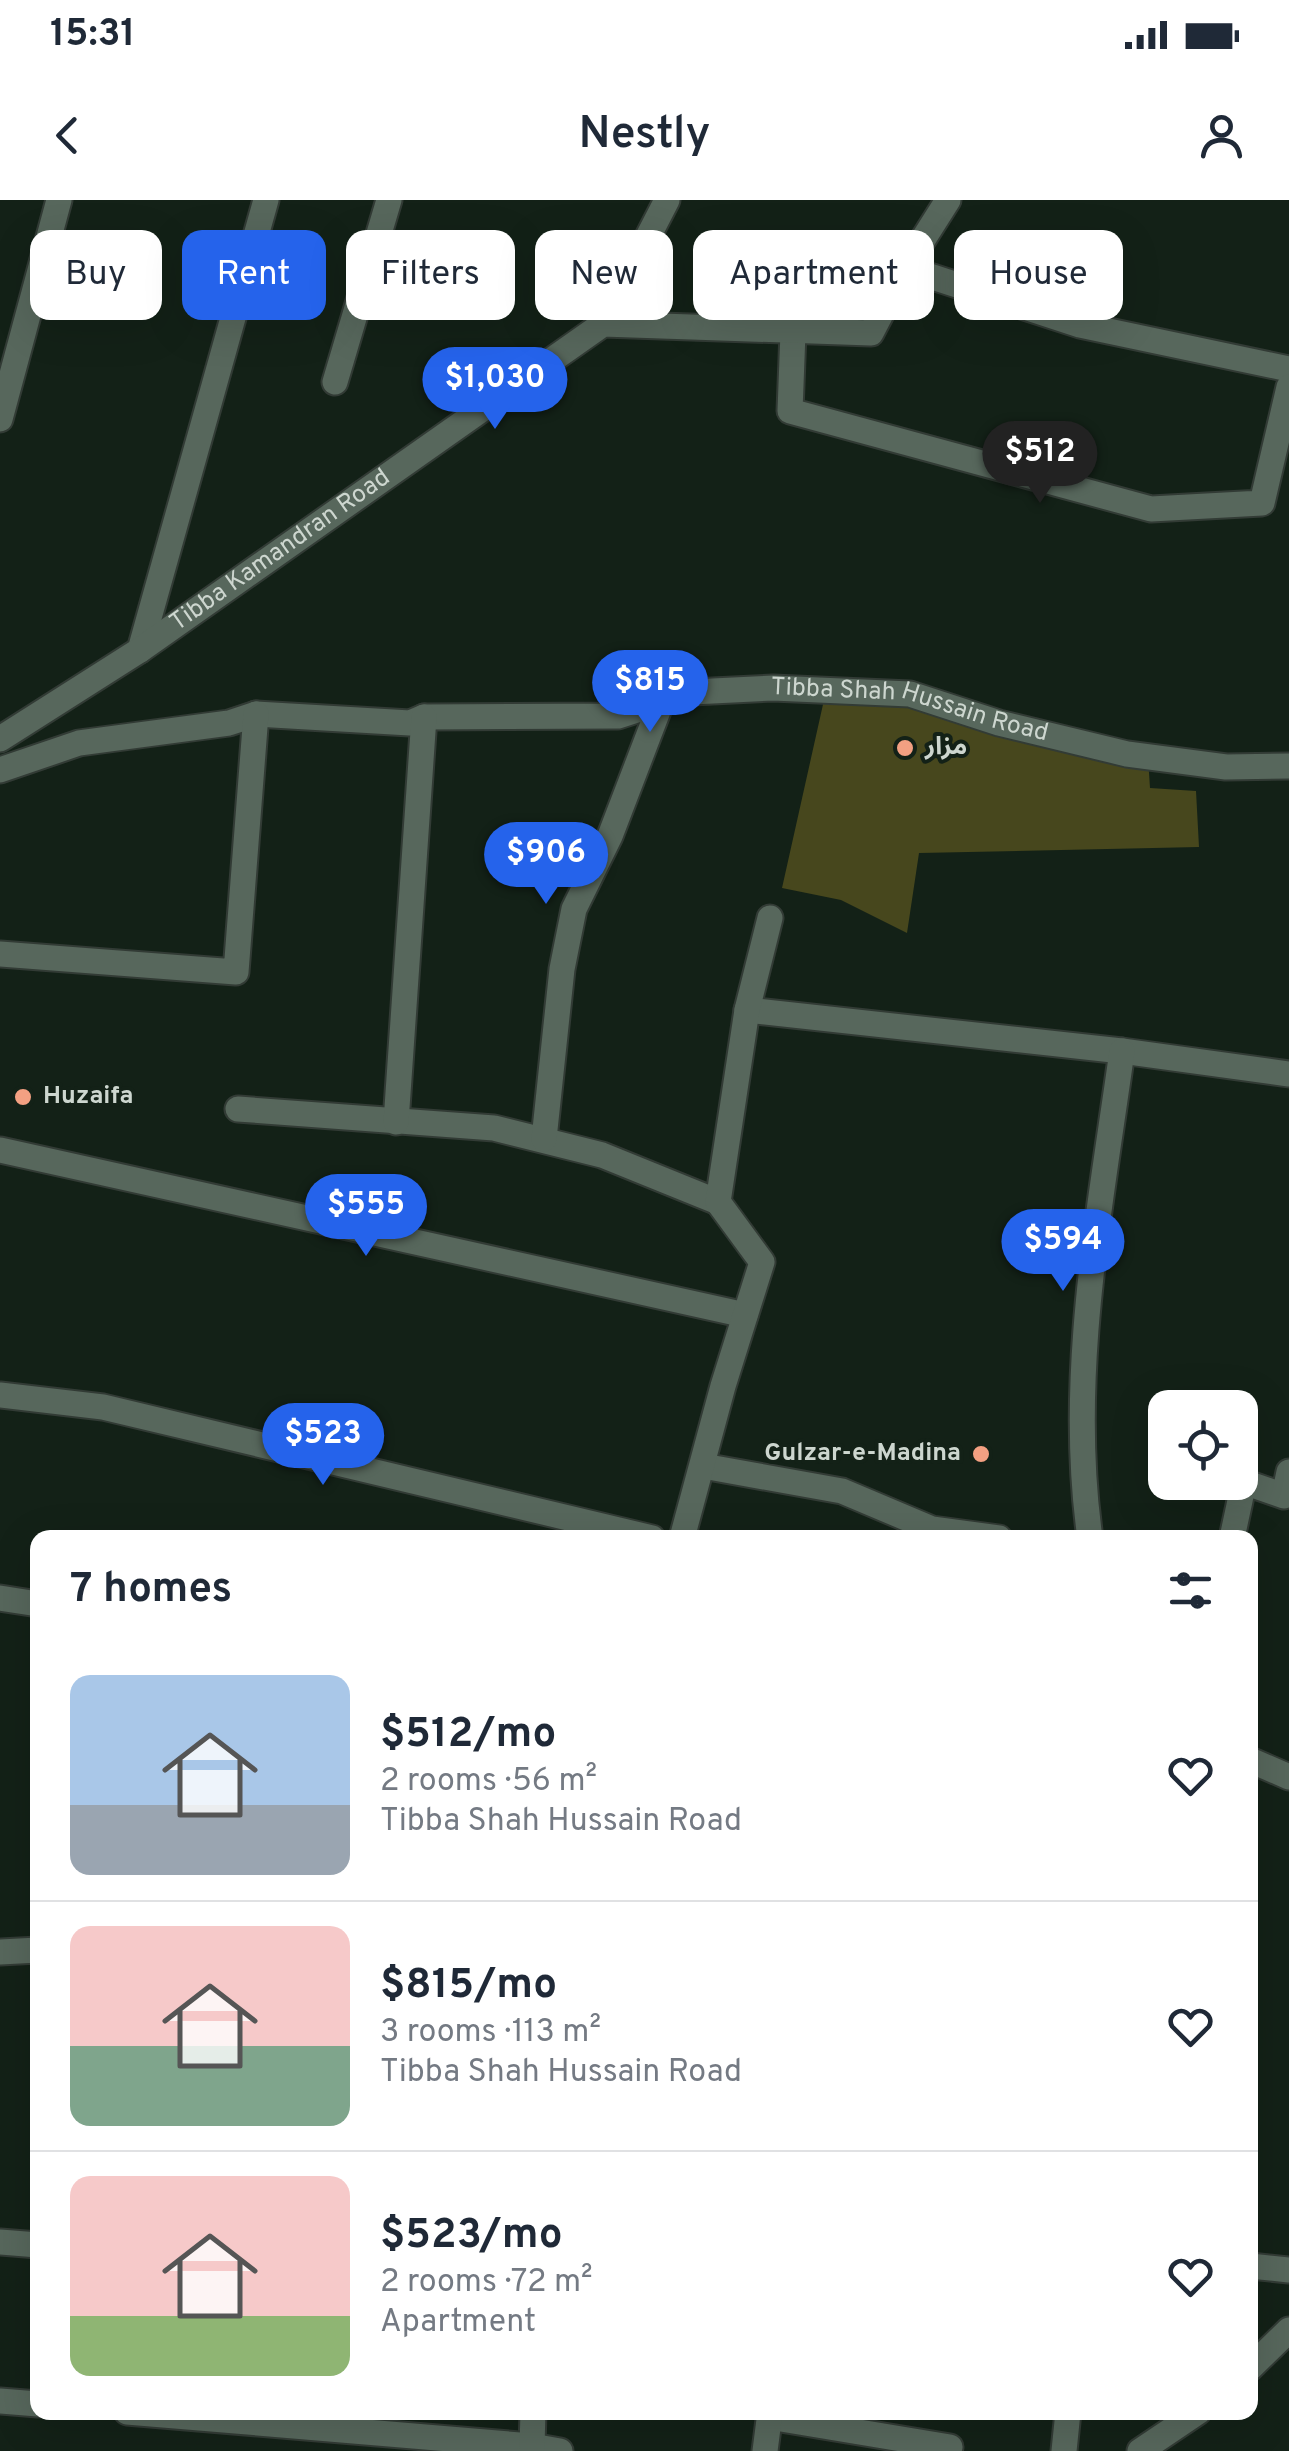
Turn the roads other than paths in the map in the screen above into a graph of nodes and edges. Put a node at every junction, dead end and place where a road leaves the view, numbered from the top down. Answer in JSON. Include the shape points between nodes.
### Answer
{"nodes":[{"id":1,"x":59,"y":200,"type":"edge"},
{"id":2,"x":266,"y":200,"type":"edge"},
{"id":3,"x":390,"y":200,"type":"edge"},
{"id":4,"x":667,"y":200,"type":"edge"},
{"id":5,"x":948,"y":200,"type":"edge"},
{"id":6,"x":929,"y":230,"type":"edge"},
{"id":7,"x":934,"y":278,"type":"edge"},
{"id":8,"x":878,"y":320,"type":"edge"},
{"id":9,"x":603,"y":324,"type":"junction"},
{"id":10,"x":793,"y":332,"type":"junction"},
{"id":11,"x":1289,"y":368,"type":"edge"},
{"id":12,"x":335,"y":382,"type":"dead end"},
{"id":13,"x":1289,"y":387,"type":"edge"},
{"id":14,"x":0,"y":416,"type":"edge"},
{"id":15,"x":140,"y":650,"type":"junction"},
{"id":16,"x":661,"y":703,"type":"junction"},
{"id":17,"x":256,"y":714,"type":"junction"},
{"id":18,"x":424,"y":717,"type":"junction"},
{"id":19,"x":0,"y":739,"type":"edge"},
{"id":20,"x":1289,"y":766,"type":"edge"},
{"id":21,"x":0,"y":770,"type":"edge"},
{"id":22,"x":770,"y":918,"type":"dead end"},
{"id":23,"x":0,"y":954,"type":"edge"},
{"id":24,"x":747,"y":1010,"type":"junction"},
{"id":25,"x":1122,"y":1051,"type":"junction"},
{"id":26,"x":1289,"y":1074,"type":"edge"},
{"id":27,"x":238,"y":1109,"type":"dead end"},
{"id":28,"x":396,"y":1122,"type":"junction"},
{"id":29,"x":544,"y":1139,"type":"junction"},
{"id":30,"x":0,"y":1150,"type":"edge"},
{"id":31,"x":718,"y":1202,"type":"junction"},
{"id":32,"x":745,"y":1315,"type":"junction"},
{"id":33,"x":0,"y":1395,"type":"edge"},
{"id":34,"x":703,"y":1466,"type":"junction"},
{"id":35,"x":1289,"y":1472,"type":"edge"},
{"id":36,"x":618,"y":1530,"type":"edge"},
{"id":37,"x":684,"y":1530,"type":"edge"},
{"id":38,"x":939,"y":1530,"type":"edge"},
{"id":39,"x":1089,"y":1530,"type":"edge"},
{"id":40,"x":1234,"y":1530,"type":"edge"},
{"id":41,"x":0,"y":1598,"type":"edge"},
{"id":42,"x":30,"y":1603,"type":"edge"},
{"id":43,"x":1258,"y":1763,"type":"edge"},
{"id":44,"x":1289,"y":1777,"type":"edge"},
{"id":45,"x":30,"y":1950,"type":"edge"},
{"id":46,"x":0,"y":1952,"type":"edge"},
{"id":47,"x":0,"y":2242,"type":"edge"},
{"id":48,"x":30,"y":2245,"type":"edge"},
{"id":49,"x":1258,"y":2267,"type":"edge"},
{"id":50,"x":1289,"y":2270,"type":"edge"},
{"id":51,"x":1289,"y":2330,"type":"edge"},
{"id":52,"x":1258,"y":2360,"type":"edge"},
{"id":53,"x":0,"y":2401,"type":"edge"},
{"id":54,"x":30,"y":2403,"type":"edge"},
{"id":55,"x":222,"y":2420,"type":"edge"},
{"id":56,"x":533,"y":2420,"type":"edge"},
{"id":57,"x":769,"y":2420,"type":"edge"},
{"id":58,"x":798,"y":2420,"type":"edge"},
{"id":59,"x":1067,"y":2420,"type":"edge"},
{"id":60,"x":1186,"y":2420,"type":"edge"},
{"id":61,"x":532,"y":2446,"type":"junction"},
{"id":62,"x":950,"y":2447,"type":"dead end"},
{"id":63,"x":560,"y":2451,"type":"edge"},
{"id":64,"x":765,"y":2451,"type":"edge"},
{"id":65,"x":1064,"y":2451,"type":"edge"},
{"id":66,"x":1140,"y":2451,"type":"edge"}],
"edges":[{"from":1,"to":14,"type":"street"},
{"from":2,"to":15,"type":"street"},
{"from":3,"to":12,"type":"street"},
{"from":4,"to":9,"type":"street"},
{"from":5,"to":6,"type":"street"},
{"from":7,"to":11,"type":"street","via":[[1080,326]]},
{"from":8,"to":10,"type":"street","via":[[871,333]]},
{"from":9,"to":10,"type":"street"},
{"from":9,"to":15,"type":"street","name":"Tibba Kamandran Road"},
{"from":10,"to":13,"type":"street","via":[[790,411],[1151,508],[1262,503]]},
{"from":15,"to":19,"type":"street","name":"Tibba Kamandran Road"},
{"from":16,"to":18,"type":"street","name":"Tibba Shah Hussain Road","via":[[618,716]]},
{"from":16,"to":20,"type":"street","name":"Tibba Shah Hussain Road","via":[[692,692],[773,688],[910,694],[998,724],[1126,754],[1226,768]]},
{"from":16,"to":29,"type":"street","via":[[574,910]]},
{"from":17,"to":18,"type":"street","name":"Tibba Shah Hussain Road","via":[[410,724]]},
{"from":17,"to":21,"type":"street","name":"Tibba Shah Hussain Road","via":[[229,724],[79,743]]},
{"from":17,"to":23,"type":"street","via":[[236,972]]},
{"from":18,"to":28,"type":"street"},
{"from":22,"to":24,"type":"street"},
{"from":24,"to":25,"type":"street"},
{"from":24,"to":31,"type":"street"},
{"from":25,"to":26,"type":"street"},
{"from":25,"to":39,"type":"street","via":[[1084,1387]]},
{"from":27,"to":28,"type":"street"},
{"from":28,"to":29,"type":"street","via":[[494,1128]]},
{"from":29,"to":31,"type":"street"},
{"from":30,"to":32,"type":"street"},
{"from":31,"to":32,"type":"street","via":[[762,1262]]},
{"from":32,"to":34,"type":"street"},
{"from":33,"to":36,"type":"street","via":[[103,1407]]},
{"from":34,"to":37,"type":"street"},
{"from":34,"to":38,"type":"street","via":[[842,1491]]},
{"from":35,"to":40,"type":"street","via":[[1284,1496],[1244,1482]]},
{"from":41,"to":42,"type":"street"},
{"from":43,"to":44,"type":"street"},
{"from":45,"to":46,"type":"street"},
{"from":47,"to":48,"type":"street"},
{"from":49,"to":50,"type":"street"},
{"from":51,"to":52,"type":"street"},
{"from":53,"to":54,"type":"street"},
{"from":55,"to":61,"type":"street"},
{"from":56,"to":61,"type":"street"},
{"from":57,"to":64,"type":"street"},
{"from":58,"to":62,"type":"street"},
{"from":59,"to":65,"type":"street"},
{"from":60,"to":66,"type":"street"},
{"from":61,"to":63,"type":"street"}]}
